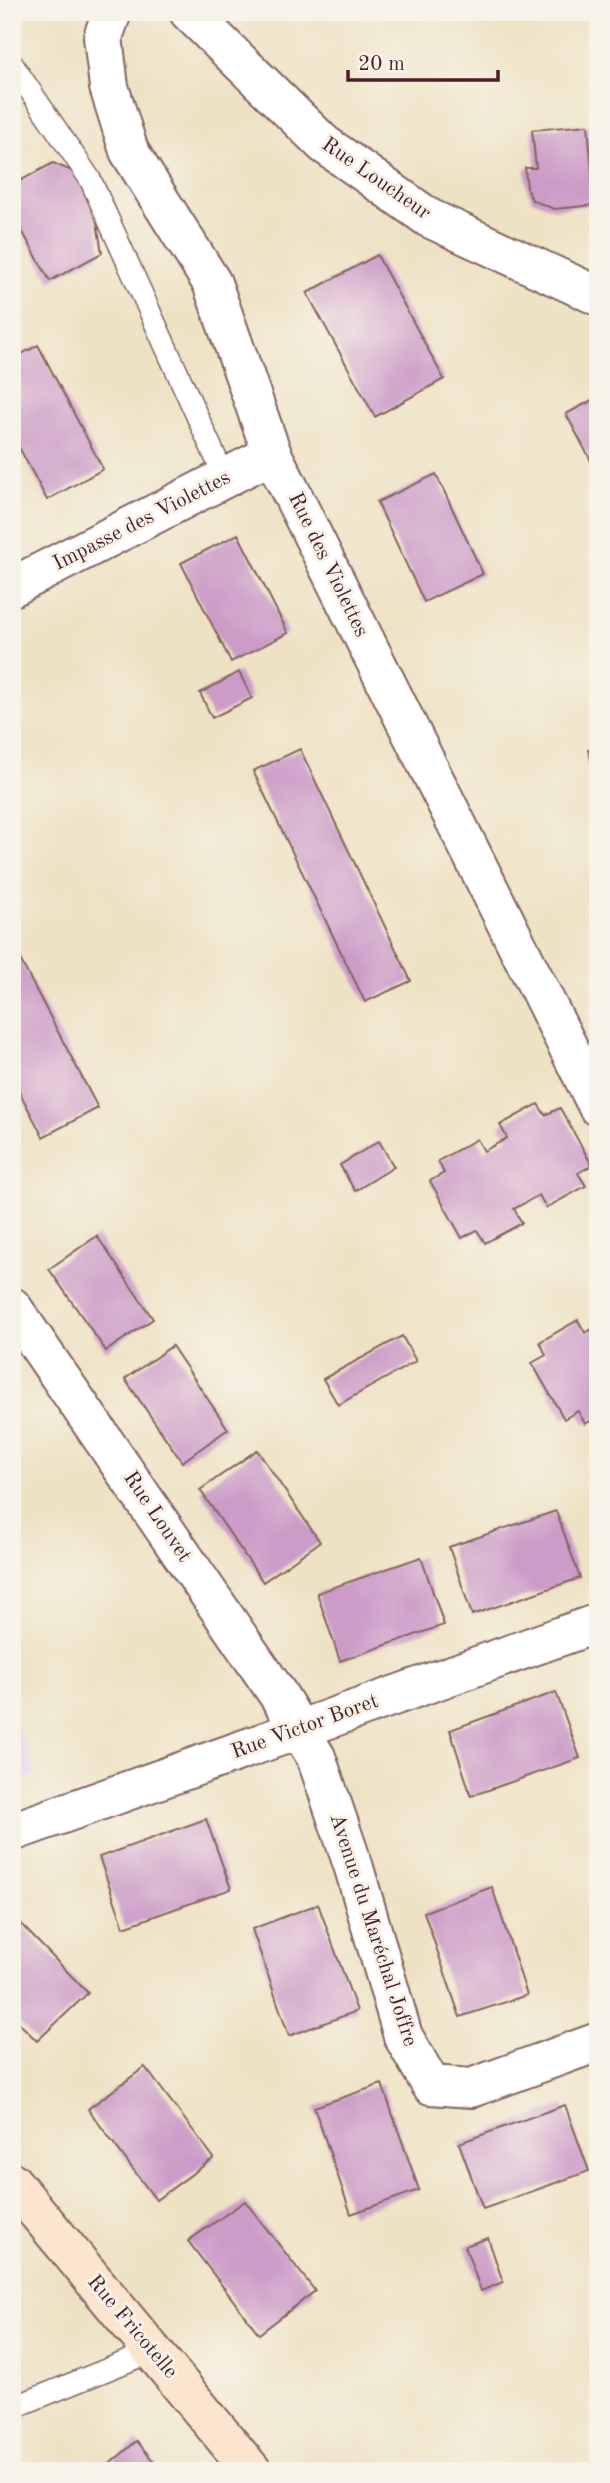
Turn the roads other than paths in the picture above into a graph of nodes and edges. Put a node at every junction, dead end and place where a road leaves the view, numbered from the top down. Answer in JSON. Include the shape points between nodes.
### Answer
{"nodes":[{"id":1,"x":112,"y":12,"type":"edge"},
{"id":2,"x":189,"y":12,"type":"edge"},
{"id":3,"x":12,"y":64,"type":"edge"},
{"id":4,"x":598,"y":296,"type":"edge"},
{"id":5,"x":272,"y":454,"type":"junction"},
{"id":6,"x":226,"y":478,"type":"junction"},
{"id":7,"x":12,"y":587,"type":"edge"},
{"id":8,"x":598,"y":1107,"type":"edge"},
{"id":9,"x":12,"y":1307,"type":"edge"},
{"id":10,"x":598,"y":1623,"type":"edge"},
{"id":11,"x":300,"y":1728,"type":"junction"},
{"id":12,"x":12,"y":1832,"type":"edge"},
{"id":13,"x":598,"y":2042,"type":"edge"},
{"id":14,"x":12,"y":2182,"type":"edge"},
{"id":15,"x":152,"y":2351,"type":"junction"},
{"id":16,"x":12,"y":2408,"type":"edge"},
{"id":17,"x":252,"y":2471,"type":"edge"}],
"edges":[{"from":1,"to":5,"type":"street","name":"Rue des Violettes","via":[[103,37],[107,75],[129,151],[212,283]]},
{"from":2,"to":4,"type":"street","name":"Rue Loucheur","via":[[324,144],[429,218]]},
{"from":3,"to":6,"type":"lane","via":[[90,179]]},
{"from":5,"to":6,"type":"street","name":"Impasse des Violettes"},
{"from":5,"to":8,"type":"street","name":"Rue des Violettes"},
{"from":6,"to":7,"type":"street","name":"Impasse des Violettes"},
{"from":9,"to":11,"type":"street","name":"Rue Louvet"},
{"from":10,"to":11,"type":"street","name":"Rue Victor Boret"},
{"from":11,"to":12,"type":"street","name":"Rue Victor Boret"},
{"from":11,"to":13,"type":"street","name":"Avenue du Maréchal Joffre","via":[[316,1757],[354,1868],[403,2036],[431,2085],[471,2088]]},
{"from":14,"to":15,"type":"street","name":"Rue Fricotelle"},
{"from":15,"to":16,"type":"lane"},
{"from":15,"to":17,"type":"street","name":"Rue Fricotelle"}]}
